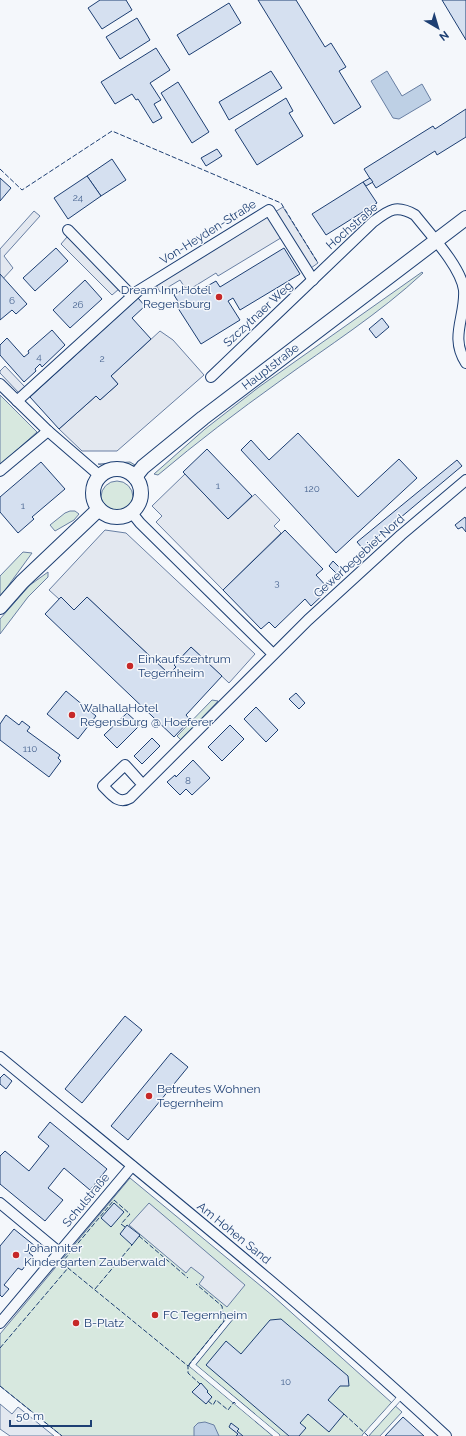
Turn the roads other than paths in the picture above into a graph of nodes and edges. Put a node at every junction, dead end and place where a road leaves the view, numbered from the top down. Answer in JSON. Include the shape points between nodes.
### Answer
{"nodes":[{"id":1,"x":466,"y":218,"type":"edge"},
{"id":2,"x":68,"y":230,"type":"dead end"},
{"id":3,"x":436,"y":241,"type":"junction"},
{"id":4,"x":323,"y":270,"type":"joint"},
{"id":5,"x":313,"y":280,"type":"junction"},
{"id":6,"x":132,"y":296,"type":"junction"},
{"id":7,"x":466,"y":362,"type":"edge"},
{"id":8,"x":211,"y":377,"type":"dead end"},
{"id":9,"x":0,"y":384,"type":"edge"},
{"id":10,"x":16,"y":401,"type":"junction"},
{"id":11,"x":48,"y":431,"type":"junction"},
{"id":12,"x":0,"y":471,"type":"edge"},
{"id":13,"x":100,"y":476,"type":"junction"},
{"id":14,"x":135,"y":476,"type":"junction"},
{"id":15,"x":466,"y":480,"type":"edge"},
{"id":16,"x":99,"y":509,"type":"junction"},
{"id":17,"x":132,"y":513,"type":"junction"},
{"id":18,"x":0,"y":607,"type":"edge"},
{"id":19,"x":273,"y":654,"type":"junction"},
{"id":20,"x":144,"y":785,"type":"dead end"},
{"id":21,"x":0,"y":1057,"type":"edge"},
{"id":22,"x":132,"y":1166,"type":"junction"},
{"id":23,"x":0,"y":1203,"type":"edge"},
{"id":24,"x":60,"y":1252,"type":"junction"},
{"id":25,"x":232,"y":1316,"type":"dead end"},
{"id":26,"x":0,"y":1323,"type":"edge"},
{"id":27,"x":402,"y":1395,"type":"junction"},
{"id":28,"x":277,"y":1436,"type":"edge"},
{"id":29,"x":365,"y":1436,"type":"edge"},
{"id":30,"x":446,"y":1436,"type":"edge"}],
"edges":[{"from":1,"to":3,"type":"main road","name":"Hauptstraße"},
{"from":2,"to":6,"type":"street"},
{"from":3,"to":4,"type":"street","name":"Hochstraße","via":[[415,215],[397,209],[387,212],[373,222]]},
{"from":3,"to":7,"type":"street","via":[[458,271],[462,281],[464,300],[458,333],[459,345]]},
{"from":3,"to":14,"type":"main road","name":"Hauptstraße","via":[[203,418]]},
{"from":4,"to":5,"type":"street","name":"Szczytnaer Weg"},
{"from":5,"to":6,"type":"street","name":"Von-Heyden-Straße","via":[[269,210]]},
{"from":5,"to":8,"type":"street","name":"Szczytnaer Weg"},
{"from":6,"to":10,"type":"street","name":"Von-Heyden-Straße"},
{"from":9,"to":10,"type":"street"},
{"from":10,"to":11,"type":"street"},
{"from":11,"to":12,"type":"street"},
{"from":11,"to":13,"type":"street"},
{"from":13,"to":14,"type":"main road","via":[[114,470],[122,470]]},
{"from":13,"to":16,"type":"main road","via":[[93,496]]},
{"from":14,"to":17,"type":"main road","via":[[141,496]]},
{"from":15,"to":19,"type":"street","name":"Gewerbegebiet Nord","via":[[352,579]]},
{"from":16,"to":17,"type":"main road","via":[[118,518]]},
{"from":16,"to":18,"type":"main road","via":[[22,582]]},
{"from":17,"to":19,"type":"street","via":[[143,527]]},
{"from":19,"to":20,"type":"street","name":"Gewerbegebiet Nord"},
{"from":21,"to":22,"type":"street","name":"Am Hohen Sand"},
{"from":22,"to":24,"type":"street","name":"Schulstraße"},
{"from":22,"to":27,"type":"street","name":"Am Hohen Sand","via":[[272,1282]]},
{"from":23,"to":24,"type":"street"},
{"from":24,"to":26,"type":"street","name":"Schulstraße"},
{"from":25,"to":28,"type":"lane","via":[[192,1365]]},
{"from":27,"to":29,"type":"lane"},
{"from":27,"to":30,"type":"street","name":"Am Hohen Sand"}]}
